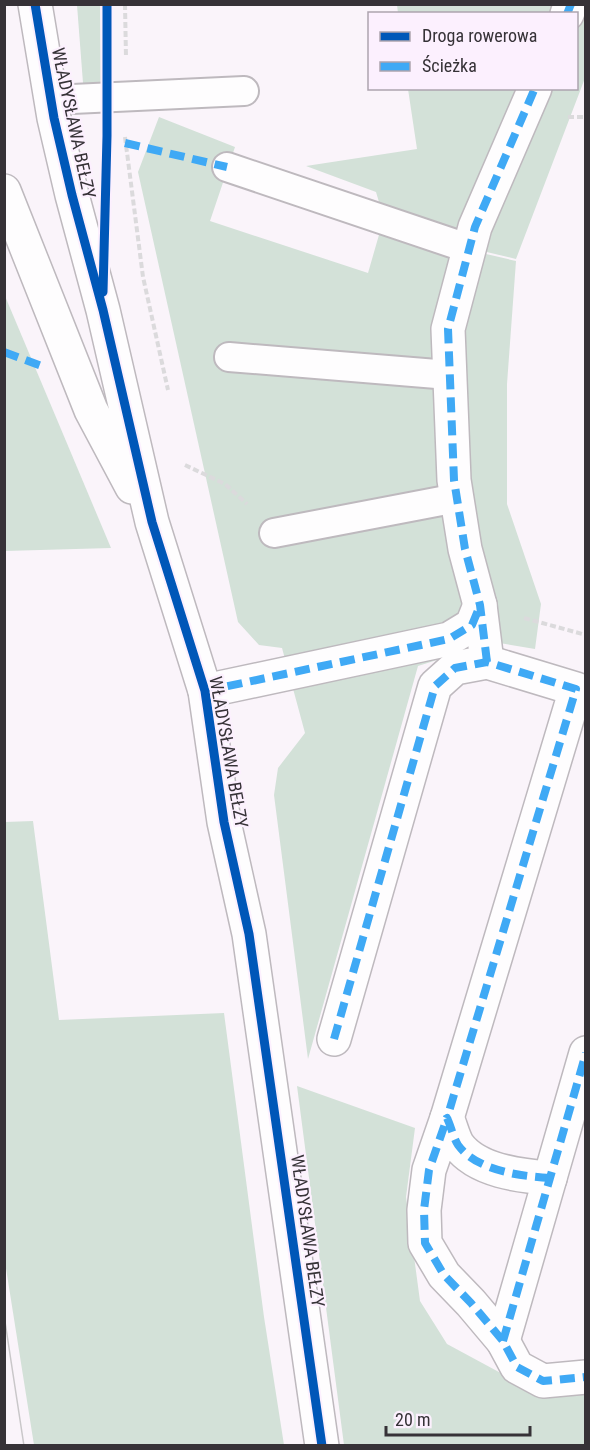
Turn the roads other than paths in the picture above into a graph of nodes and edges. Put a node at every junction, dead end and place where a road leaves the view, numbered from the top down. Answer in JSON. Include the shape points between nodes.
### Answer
{"nodes":[{"id":1,"x":35,"y":4,"type":"edge"},
{"id":2,"x":534,"y":90,"type":"edge"},
{"id":3,"x":244,"y":92,"type":"dead end"},
{"id":4,"x":51,"y":100,"type":"junction"},
{"id":5,"x":227,"y":167,"type":"dead end"},
{"id":6,"x":4,"y":191,"type":"edge"},
{"id":7,"x":470,"y":249,"type":"junction"},
{"id":8,"x":229,"y":357,"type":"dead end"},
{"id":9,"x":449,"y":375,"type":"junction"},
{"id":10,"x":457,"y":498,"type":"junction"},
{"id":11,"x":152,"y":522,"type":"junction"},
{"id":12,"x":274,"y":533,"type":"road end"},
{"id":13,"x":480,"y":605,"type":"junction"},
{"id":14,"x":487,"y":662,"type":"junction"},
{"id":15,"x":205,"y":692,"type":"junction"},
{"id":16,"x":334,"y":1039,"type":"dead end"},
{"id":17,"x":585,"y":1053,"type":"edge"},
{"id":18,"x":447,"y":1118,"type":"junction"},
{"id":19,"x":550,"y":1178,"type":"junction"},
{"id":20,"x":503,"y":1341,"type":"junction"},
{"id":21,"x":585,"y":1377,"type":"edge"},
{"id":22,"x":322,"y":1446,"type":"edge"}],
"edges":[{"from":1,"to":4,"type":"street","name":"WŁADYSŁAWA BEŁZY"},
{"from":2,"to":7,"type":"street"},
{"from":3,"to":4,"type":"lane"},
{"from":4,"to":11,"type":"street","name":"WŁADYSŁAWA BEŁZY"},
{"from":5,"to":7,"type":"lane"},
{"from":6,"to":11,"type":"street","name":"WŁADYSŁAWA BEŁZY","via":[[91,410]]},
{"from":7,"to":9,"type":"street","via":[[448,329]]},
{"from":8,"to":9,"type":"lane"},
{"from":9,"to":10,"type":"street"},
{"from":10,"to":12,"type":"lane"},
{"from":10,"to":13,"type":"street"},
{"from":11,"to":15,"type":"street","name":"WŁADYSŁAWA BEŁZY"},
{"from":13,"to":14,"type":"street"},
{"from":13,"to":15,"type":"street","via":[[472,625],[449,639]]},
{"from":14,"to":16,"type":"street","via":[[455,668],[435,686]]},
{"from":14,"to":18,"type":"street","via":[[576,689]]},
{"from":15,"to":22,"type":"street","name":"WŁADYSŁAWA BEŁZY","via":[[224,822],[249,934]]},
{"from":17,"to":19,"type":"street"},
{"from":18,"to":19,"type":"street","via":[[458,1145],[476,1161],[500,1172]]},
{"from":18,"to":20,"type":"street","via":[[429,1170],[425,1243],[444,1275]]},
{"from":19,"to":20,"type":"street"},
{"from":20,"to":21,"type":"street","via":[[518,1367],[543,1381]]}]}
